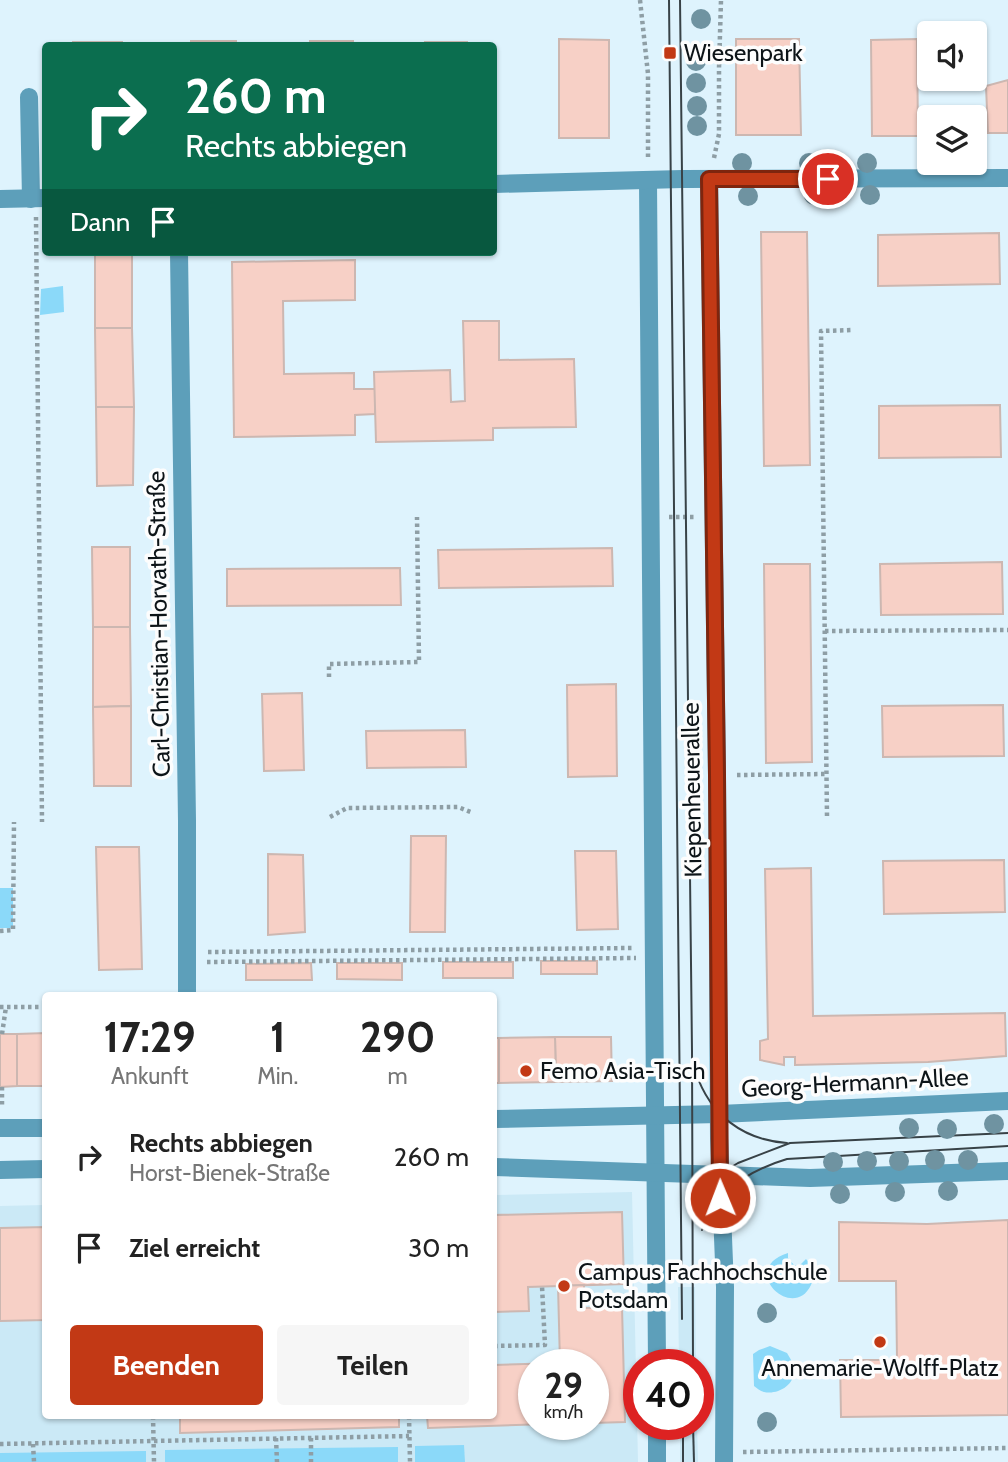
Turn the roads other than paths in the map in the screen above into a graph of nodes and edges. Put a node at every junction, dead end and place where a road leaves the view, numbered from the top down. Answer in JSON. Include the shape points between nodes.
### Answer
{"nodes":[{"id":1,"x":29,"y":97,"type":"dead end"},
{"id":2,"x":1008,"y":178,"type":"edge"},
{"id":3,"x":709,"y":179,"type":"junction"},
{"id":4,"x":648,"y":181,"type":"junction"},
{"id":5,"x":497,"y":184,"type":"edge"},
{"id":6,"x":38,"y":198,"type":"edge"},
{"id":7,"x":0,"y":199,"type":"edge"},
{"id":8,"x":179,"y":256,"type":"edge"},
{"id":9,"x":187,"y":992,"type":"edge"},
{"id":10,"x":1008,"y":1101,"type":"edge"},
{"id":11,"x":719,"y":1114,"type":"junction"},
{"id":12,"x":655,"y":1115,"type":"junction"},
{"id":13,"x":497,"y":1119,"type":"edge"},
{"id":14,"x":0,"y":1128,"type":"edge"},
{"id":15,"x":42,"y":1128,"type":"edge"},
{"id":16,"x":497,"y":1167,"type":"edge"},
{"id":17,"x":42,"y":1169,"type":"edge"},
{"id":18,"x":0,"y":1170,"type":"edge"},
{"id":19,"x":1008,"y":1171,"type":"edge"},
{"id":20,"x":655,"y":1172,"type":"junction"},
{"id":21,"x":720,"y":1174,"type":"junction"},
{"id":22,"x":657,"y":1349,"type":"edge"},
{"id":23,"x":657,"y":1440,"type":"edge"},
{"id":24,"x":657,"y":1462,"type":"edge"},
{"id":25,"x":724,"y":1462,"type":"edge"}],
"edges":[{"from":1,"to":6,"type":"street"},
{"from":2,"to":3,"type":"street"},
{"from":3,"to":4,"type":"street"},
{"from":3,"to":11,"type":"street","name":"Kiepenheuerallee"},
{"from":4,"to":5,"type":"street"},
{"from":4,"to":12,"type":"street","name":"Kiepenheuerallee"},
{"from":6,"to":7,"type":"street"},
{"from":8,"to":9,"type":"street","name":"Carl-Christian-Horvath-Straße"},
{"from":10,"to":11,"type":"street","name":"Georg-Hermann-Allee"},
{"from":11,"to":12,"type":"street","name":"Georg-Hermann-Allee"},
{"from":11,"to":21,"type":"street","name":"Kiepenheuerallee"},
{"from":12,"to":13,"type":"street","name":"Georg-Hermann-Allee"},
{"from":12,"to":20,"type":"street","name":"Kiepenheuerallee"},
{"from":14,"to":15,"type":"street"},
{"from":16,"to":20,"type":"street"},
{"from":17,"to":18,"type":"street"},
{"from":19,"to":21,"type":"street","via":[[810,1178]]},
{"from":20,"to":21,"type":"street"},
{"from":20,"to":22,"type":"street","name":"Kiepenheuerallee"},
{"from":21,"to":25,"type":"street","name":"Kiepenheuerallee"},
{"from":23,"to":24,"type":"street"}]}
